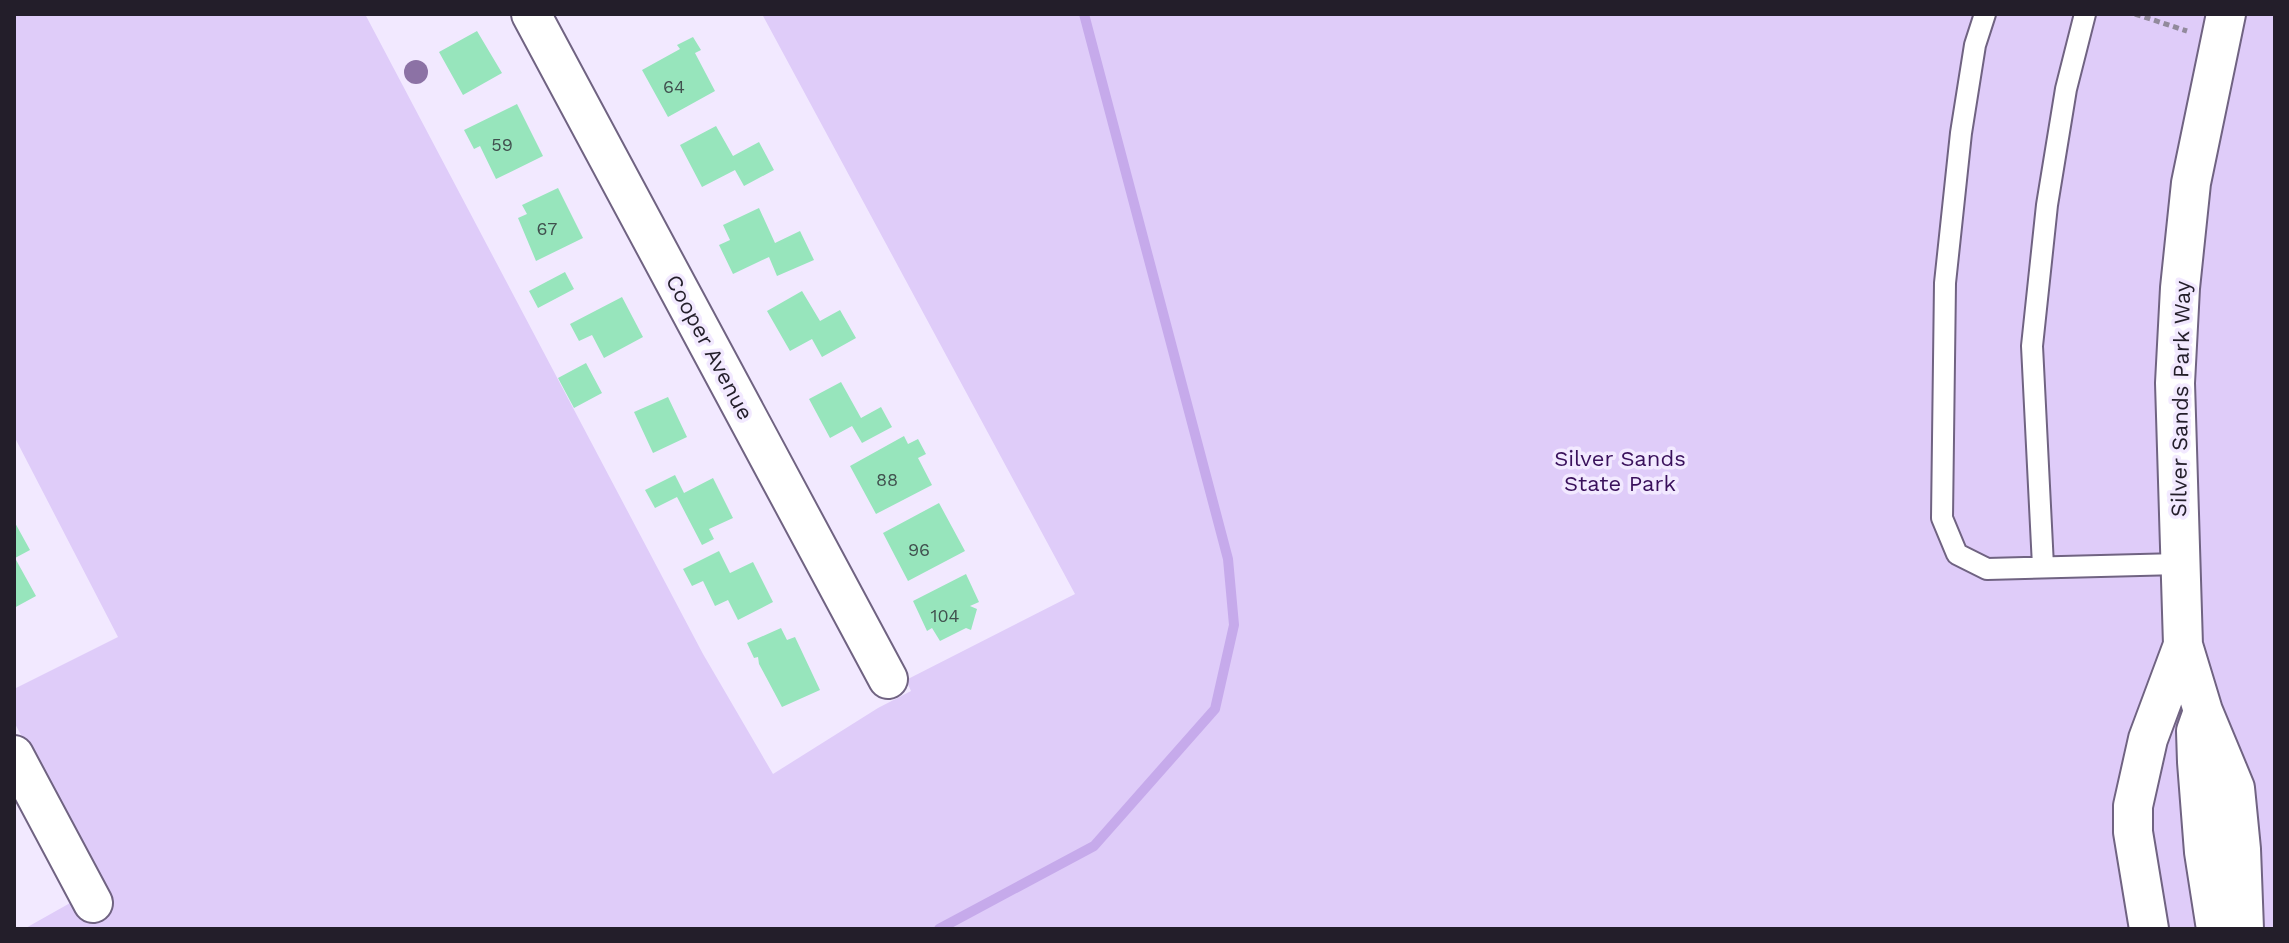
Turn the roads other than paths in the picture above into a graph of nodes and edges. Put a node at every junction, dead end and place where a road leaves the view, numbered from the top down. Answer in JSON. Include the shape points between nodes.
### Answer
{"nodes":[{"id":1,"x":531,"y":14,"type":"edge"},
{"id":2,"x":1985,"y":14,"type":"edge"},
{"id":3,"x":2085,"y":14,"type":"edge"},
{"id":4,"x":2223,"y":28,"type":"edge"},
{"id":5,"x":2179,"y":564,"type":"junction"},
{"id":6,"x":2043,"y":566,"type":"junction"},
{"id":7,"x":2183,"y":645,"type":"junction"},
{"id":8,"x":888,"y":679,"type":"dead end"},
{"id":9,"x":2203,"y":711,"type":"junction"},
{"id":10,"x":14,"y":755,"type":"edge"},
{"id":11,"x":93,"y":903,"type":"dead end"},
{"id":12,"x":2149,"y":929,"type":"edge"},
{"id":13,"x":2216,"y":929,"type":"edge"},
{"id":14,"x":2244,"y":929,"type":"edge"}],
"edges":[{"from":1,"to":8,"type":"street","name":"Cooper Avenue"},
{"from":2,"to":6,"type":"lane","via":[[1961,133],[1945,283],[1942,518],[1957,554],[1987,569]]},
{"from":3,"to":6,"type":"lane","via":[[2066,89],[2047,205],[2032,346]]},
{"from":4,"to":5,"type":"street","name":"Silver Sands Park Way","via":[[2191,183],[2180,288],[2175,383]]},
{"from":5,"to":6,"type":"lane"},
{"from":5,"to":7,"type":"street","name":"Silver Sands Park Way"},
{"from":7,"to":9,"type":"street","name":"Silver Sands Park Way"},
{"from":7,"to":12,"type":"street","name":"Silver Sands Park Way","via":[[2148,739],[2133,806]]},
{"from":9,"to":13,"type":"street","name":"Silver Sands Park Way","via":[[2196,731],[2197,762]]},
{"from":9,"to":14,"type":"street","name":"Silver Sands Park Way","via":[[2235,788]]},
{"from":10,"to":11,"type":"street"}]}
